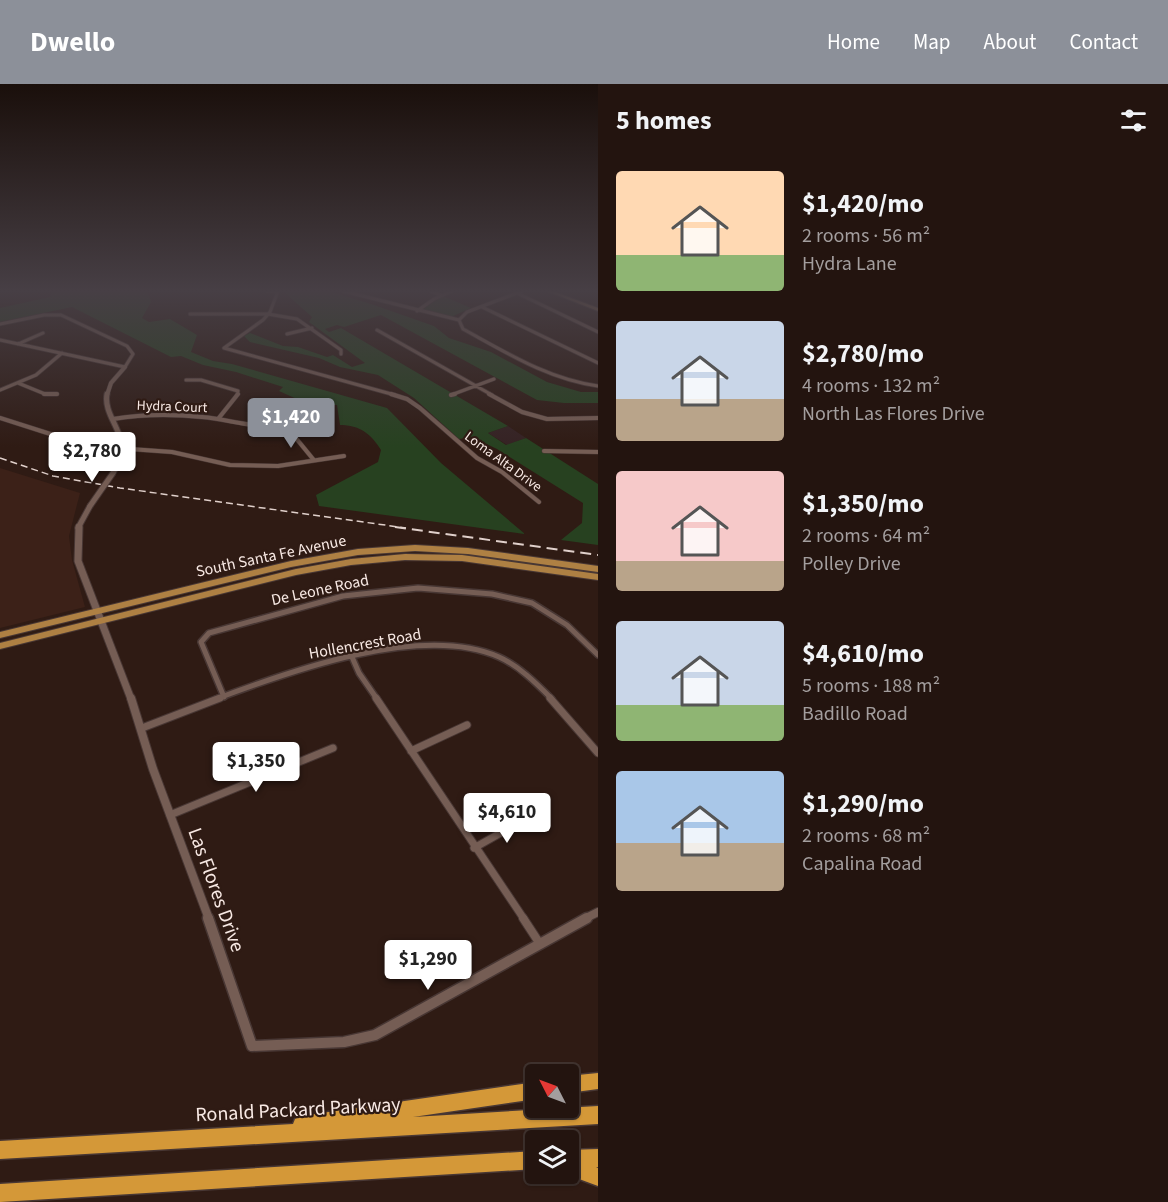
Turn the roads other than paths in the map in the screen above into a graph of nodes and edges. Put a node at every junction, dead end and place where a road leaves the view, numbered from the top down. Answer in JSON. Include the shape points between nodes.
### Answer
{"nodes":[{"id":1,"x":14,"y":343,"type":"edge"},
{"id":2,"x":121,"y":343,"type":"edge"},
{"id":3,"x":230,"y":343,"type":"edge"},
{"id":4,"x":332,"y":343,"type":"edge"},
{"id":5,"x":400,"y":343,"type":"edge"},
{"id":6,"x":489,"y":343,"type":"edge"},
{"id":7,"x":557,"y":343,"type":"edge"},
{"id":8,"x":18,"y":344,"type":"joint"},
{"id":9,"x":63,"y":353,"type":"junction"},
{"id":10,"x":341,"y":354,"type":"dead end"},
{"id":11,"x":598,"y":363,"type":"edge"},
{"id":12,"x":125,"y":367,"type":"junction"},
{"id":13,"x":494,"y":379,"type":"dead end"},
{"id":14,"x":186,"y":380,"type":"dead end"},
{"id":15,"x":18,"y":383,"type":"junction"},
{"id":16,"x":475,"y":386,"type":"junction"},
{"id":17,"x":598,"y":386,"type":"edge"},
{"id":18,"x":0,"y":390,"type":"edge"},
{"id":19,"x":57,"y":394,"type":"dead end"},
{"id":20,"x":451,"y":395,"type":"dead end"},
{"id":21,"x":0,"y":418,"type":"edge"},
{"id":22,"x":598,"y":418,"type":"edge"},
{"id":23,"x":113,"y":419,"type":"junction"},
{"id":24,"x":218,"y":419,"type":"junction"},
{"id":25,"x":299,"y":419,"type":"dead end"},
{"id":26,"x":286,"y":426,"type":"junction"},
{"id":27,"x":122,"y":448,"type":"junction"},
{"id":28,"x":544,"y":451,"type":"dead end"},
{"id":29,"x":598,"y":452,"type":"edge"},
{"id":30,"x":344,"y":456,"type":"dead end"},
{"id":31,"x":313,"y":459,"type":"junction"},
{"id":32,"x":539,"y":501,"type":"dead end"},
{"id":33,"x":552,"y":566,"type":"junction"},
{"id":34,"x":598,"y":569,"type":"edge"},
{"id":35,"x":598,"y":577,"type":"edge"},
{"id":36,"x":101,"y":616,"type":"junction"},
{"id":37,"x":0,"y":635,"type":"edge"},
{"id":38,"x":0,"y":646,"type":"edge"},
{"id":39,"x":598,"y":656,"type":"edge"},
{"id":40,"x":352,"y":657,"type":"junction"},
{"id":41,"x":224,"y":697,"type":"junction"},
{"id":42,"x":467,"y":725,"type":"dead end"},
{"id":43,"x":142,"y":728,"type":"junction"},
{"id":44,"x":333,"y":748,"type":"dead end"},
{"id":45,"x":411,"y":751,"type":"junction"},
{"id":46,"x":598,"y":753,"type":"edge"},
{"id":47,"x":170,"y":815,"type":"junction"},
{"id":48,"x":527,"y":818,"type":"dead end"},
{"id":49,"x":474,"y":848,"type":"junction"},
{"id":50,"x":598,"y":912,"type":"edge"},
{"id":51,"x":541,"y":945,"type":"junction"},
{"id":52,"x":598,"y":1081,"type":"edge"},
{"id":53,"x":579,"y":1084,"type":"edge"},
{"id":54,"x":525,"y":1092,"type":"edge"},
{"id":55,"x":598,"y":1115,"type":"edge"},
{"id":56,"x":244,"y":1134,"type":"junction"},
{"id":57,"x":0,"y":1150,"type":"edge"},
{"id":58,"x":598,"y":1158,"type":"edge"},
{"id":59,"x":579,"y":1159,"type":"edge"},
{"id":60,"x":525,"y":1161,"type":"edge"},
{"id":61,"x":579,"y":1170,"type":"edge"},
{"id":62,"x":598,"y":1177,"type":"edge"},
{"id":63,"x":0,"y":1193,"type":"edge"}],
"edges":[{"from":1,"to":8,"type":"street"},
{"from":2,"to":12,"type":"street","via":[[133,354]]},
{"from":3,"to":32,"type":"street","name":"Loma Alta Drive","via":[[224,348],[407,399],[477,458]]},
{"from":4,"to":10,"type":"street"},
{"from":5,"to":16,"type":"street"},
{"from":6,"to":17,"type":"street","via":[[545,374]]},
{"from":7,"to":11,"type":"street"},
{"from":8,"to":9,"type":"street"},
{"from":9,"to":12,"type":"street"},
{"from":9,"to":15,"type":"street","via":[[36,375]]},
{"from":12,"to":23,"type":"street","via":[[111,381],[105,396]]},
{"from":13,"to":16,"type":"street"},
{"from":14,"to":24,"type":"street","via":[[201,380],[238,391]]},
{"from":15,"to":18,"type":"street"},
{"from":15,"to":19,"type":"street","via":[[45,394]]},
{"from":16,"to":20,"type":"street"},
{"from":16,"to":22,"type":"street","via":[[539,417]]},
{"from":21,"to":27,"type":"street","via":[[88,446]]},
{"from":23,"to":24,"type":"street","name":"Hydra Court","via":[[144,415]]},
{"from":23,"to":27,"type":"street","via":[[120,430]]},
{"from":24,"to":26,"type":"street","name":"Hydra Court","via":[[258,428]]},
{"from":25,"to":26,"type":"street","name":"Hydra Court"},
{"from":26,"to":31,"type":"street"},
{"from":27,"to":31,"type":"street","via":[[172,452],[230,465],[278,466]]},
{"from":27,"to":36,"type":"street","name":"Las Flores Drive","bridge":true,"via":[[121,459],[77,530],[78,561]]},
{"from":28,"to":29,"type":"street"},
{"from":30,"to":31,"type":"street"},
{"from":33,"to":34,"type":"main road"},
{"from":33,"to":35,"type":"main road"},
{"from":33,"to":36,"type":"main road","name":"South Santa Fe Avenue","via":[[438,549],[357,552],[291,564]]},
{"from":36,"to":37,"type":"main road","name":"South Santa Fe Avenue"},
{"from":36,"to":38,"type":"main road","name":"South Santa Fe Avenue"},
{"from":36,"to":43,"type":"street","name":"Las Flores Drive"},
{"from":39,"to":41,"type":"street","name":"De Leone Road","via":[[554,615],[517,598],[418,588],[369,591],[209,633],[201,642],[202,650]]},
{"from":40,"to":41,"type":"street","name":"Hollencrest Road","via":[[295,669]]},
{"from":40,"to":45,"type":"street"},
{"from":40,"to":46,"type":"street","name":"Hollencrest Road","via":[[413,646],[466,647],[496,656],[535,683]]},
{"from":41,"to":43,"type":"street","name":"Hollencrest Road"},
{"from":42,"to":45,"type":"street"},
{"from":43,"to":47,"type":"street","name":"Las Flores Drive"},
{"from":44,"to":47,"type":"street"},
{"from":45,"to":49,"type":"street"},
{"from":47,"to":51,"type":"street","name":"Las Flores Drive","via":[[252,1046],[344,1042],[375,1035]]},
{"from":48,"to":49,"type":"street"},
{"from":49,"to":51,"type":"street"},
{"from":50,"to":51,"type":"street"},
{"from":52,"to":53,"type":"highway"},
{"from":54,"to":56,"type":"highway"},
{"from":55,"to":56,"type":"highway","name":"Ronald Packard Parkway"},
{"from":56,"to":57,"type":"highway","name":"Ronald Packard Parkway"},
{"from":58,"to":59,"type":"highway"},
{"from":60,"to":63,"type":"highway"},
{"from":61,"to":62,"type":"highway"}]}
